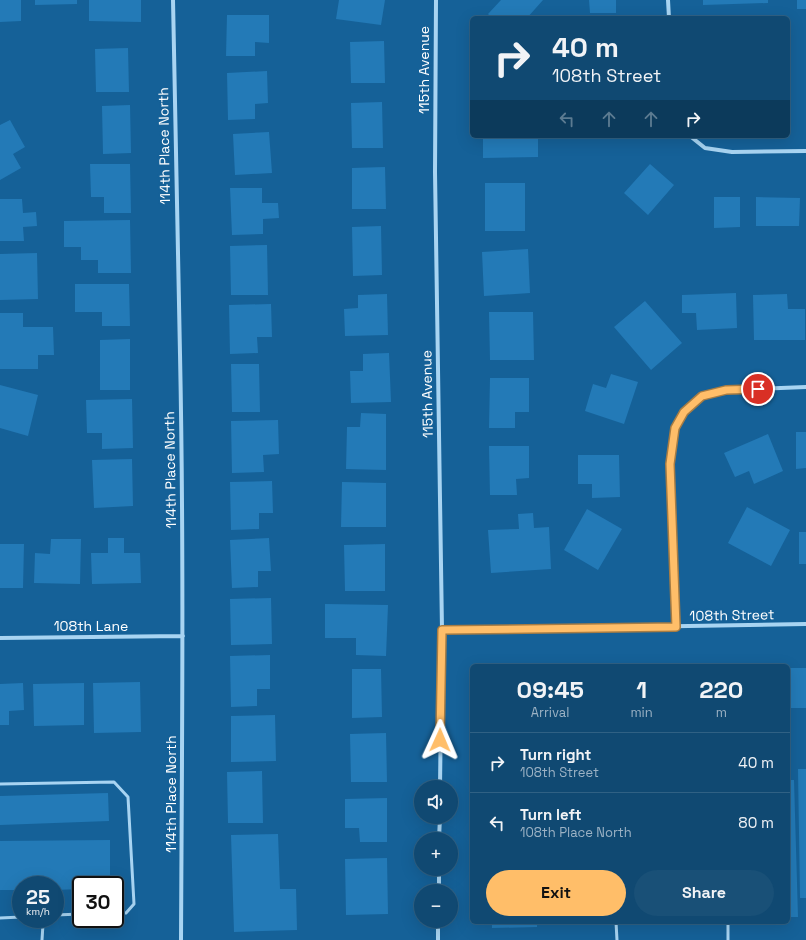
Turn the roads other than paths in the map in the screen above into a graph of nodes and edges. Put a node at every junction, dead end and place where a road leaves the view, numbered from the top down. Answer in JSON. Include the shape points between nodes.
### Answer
{"nodes":[{"id":1,"x":174,"y":0,"type":"edge"},
{"id":2,"x":436,"y":0,"type":"edge"},
{"id":3,"x":668,"y":0,"type":"edge"},
{"id":4,"x":668,"y":16,"type":"edge"},
{"id":5,"x":692,"y":138,"type":"edge"},
{"id":6,"x":806,"y":151,"type":"edge"},
{"id":7,"x":806,"y":387,"type":"edge"},
{"id":8,"x":806,"y":624,"type":"edge"},
{"id":9,"x":676,"y":627,"type":"junction"},
{"id":10,"x":442,"y":630,"type":"junction"},
{"id":11,"x":183,"y":636,"type":"junction"},
{"id":12,"x":0,"y":638,"type":"edge"},
{"id":13,"x":440,"y":780,"type":"edge"},
{"id":14,"x":0,"y":784,"type":"edge"},
{"id":15,"x":124,"y":913,"type":"edge"},
{"id":16,"x":12,"y":917,"type":"edge"},
{"id":17,"x":0,"y":918,"type":"edge"},
{"id":18,"x":616,"y":924,"type":"edge"},
{"id":19,"x":728,"y":924,"type":"edge"},
{"id":20,"x":43,"y":928,"type":"edge"},
{"id":21,"x":438,"y":928,"type":"edge"},
{"id":22,"x":42,"y":940,"type":"edge"},
{"id":23,"x":181,"y":940,"type":"edge"},
{"id":24,"x":438,"y":940,"type":"edge"},
{"id":25,"x":617,"y":940,"type":"edge"},
{"id":26,"x":728,"y":940,"type":"edge"}],
"edges":[{"from":1,"to":11,"type":"street","name":"114th Place North"},
{"from":2,"to":10,"type":"street","name":"115th Avenue","via":[[435,172]]},
{"from":3,"to":4,"type":"street"},
{"from":5,"to":6,"type":"street","via":[[705,148],[732,152]]},
{"from":7,"to":9,"type":"street","via":[[726,390],[702,396],[684,412],[675,428],[670,464]]},
{"from":8,"to":9,"type":"street","name":"108th Street"},
{"from":9,"to":10,"type":"street","name":"108th Street"},
{"from":10,"to":13,"type":"street","name":"115th Avenue"},
{"from":11,"to":12,"type":"street","name":"108th Lane"},
{"from":11,"to":23,"type":"street","name":"114th Place North"},
{"from":14,"to":15,"type":"lane","via":[[114,782],[128,797],[134,904]]},
{"from":16,"to":17,"type":"lane"},
{"from":18,"to":25,"type":"lane"},
{"from":19,"to":26,"type":"lane"},
{"from":20,"to":22,"type":"lane"},
{"from":21,"to":24,"type":"street"}]}
